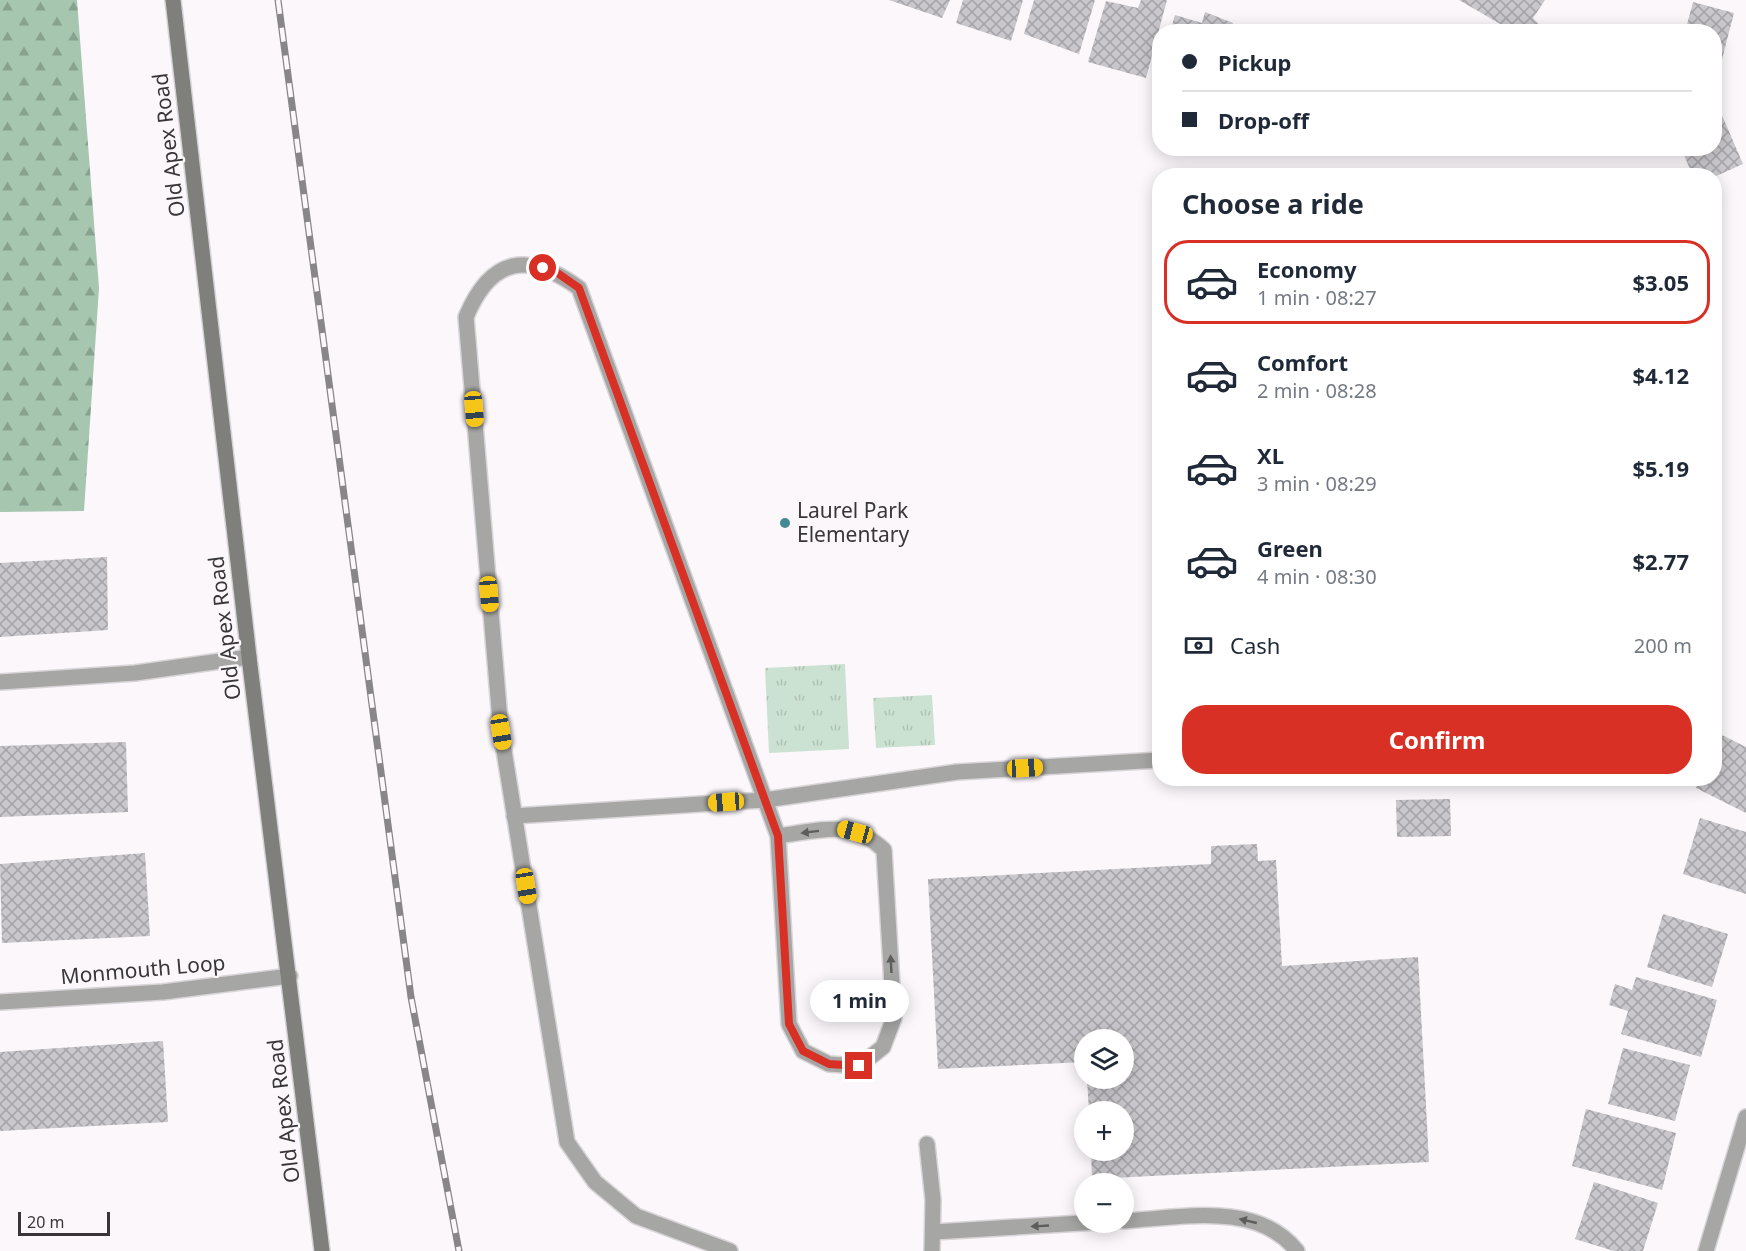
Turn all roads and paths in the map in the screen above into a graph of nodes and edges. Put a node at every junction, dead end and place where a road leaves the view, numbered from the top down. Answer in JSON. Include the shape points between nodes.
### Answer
{"nodes":[{"id":1,"x":173,"y":0,"type":"edge"},
{"id":2,"x":249,"y":657,"type":"junction"},
{"id":3,"x":0,"y":682,"type":"edge"},
{"id":4,"x":1152,"y":760,"type":"edge"},
{"id":5,"x":765,"y":800,"type":"junction"},
{"id":6,"x":514,"y":816,"type":"junction"},
{"id":7,"x":778,"y":836,"type":"junction"},
{"id":8,"x":290,"y":976,"type":"junction"},
{"id":9,"x":0,"y":1002,"type":"edge"},
{"id":10,"x":1746,"y":1117,"type":"edge"},
{"id":11,"x":927,"y":1144,"type":"dead end"},
{"id":12,"x":1134,"y":1220,"type":"edge"},
{"id":13,"x":1074,"y":1223,"type":"edge"},
{"id":14,"x":934,"y":1232,"type":"junction"},
{"id":15,"x":726,"y":1250,"type":"edge"},
{"id":16,"x":322,"y":1251,"type":"edge"},
{"id":17,"x":932,"y":1251,"type":"edge"},
{"id":18,"x":1297,"y":1251,"type":"edge"},
{"id":19,"x":1706,"y":1251,"type":"edge"}],
"edges":[{"from":1,"to":2,"type":"main road","name":"Old Apex Road"},
{"from":2,"to":3,"type":"street","via":[[135,673]]},
{"from":2,"to":8,"type":"main road","name":"Old Apex Road"},
{"from":4,"to":5,"type":"street","via":[[957,772]]},
{"from":5,"to":6,"type":"street"},
{"from":5,"to":6,"type":"street","via":[[579,288],[556,272],[529,264],[501,269],[476,292],[466,317],[501,732]]},
{"from":5,"to":7,"type":"street"},
{"from":6,"to":15,"type":"street","via":[[567,1142],[595,1182],[636,1216]]},
{"from":7,"to":7,"type":"street","one_way":true,"via":[[789,1024],[803,1051],[829,1064],[859,1066],[883,1047],[894,1018],[884,850],[870,836],[841,828]]},
{"from":8,"to":9,"type":"street","name":"Monmouth Loop","via":[[163,992]]},
{"from":8,"to":16,"type":"main road","name":"Old Apex Road"},
{"from":10,"to":19,"type":"street"},
{"from":11,"to":14,"type":"street"},
{"from":18,"to":12,"type":"street","one_way":true,"via":[[1287,1239],[1259,1223],[1225,1215]]},
{"from":13,"to":14,"type":"street","one_way":true},
{"from":14,"to":17,"type":"street"}]}
